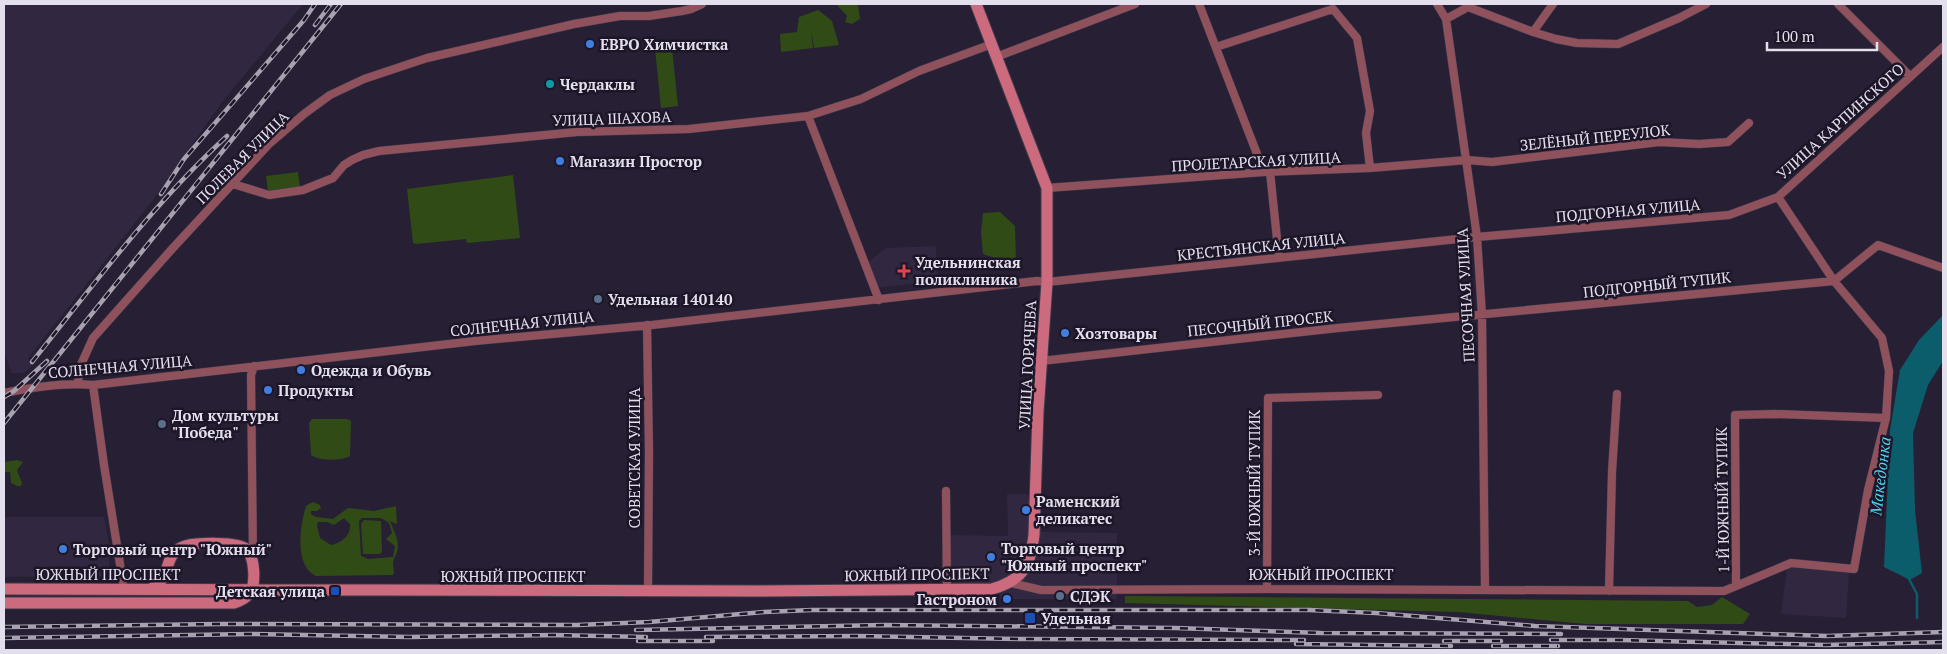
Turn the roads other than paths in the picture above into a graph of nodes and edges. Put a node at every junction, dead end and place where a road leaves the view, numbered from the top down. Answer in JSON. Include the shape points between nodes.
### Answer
{"nodes":[{"id":1,"x":702,"y":4,"type":"edge"},
{"id":2,"x":976,"y":4,"type":"edge"},
{"id":3,"x":1135,"y":4,"type":"edge"},
{"id":4,"x":1200,"y":4,"type":"edge"},
{"id":5,"x":1437,"y":4,"type":"edge"},
{"id":6,"x":1553,"y":4,"type":"edge"},
{"id":7,"x":1706,"y":4,"type":"edge"},
{"id":8,"x":1838,"y":4,"type":"edge"},
{"id":9,"x":1469,"y":6,"type":"edge"},
{"id":10,"x":1446,"y":19,"type":"junction"},
{"id":11,"x":1533,"y":32,"type":"junction"},
{"id":12,"x":992,"y":44,"type":"junction"},
{"id":13,"x":1216,"y":47,"type":"junction"},
{"id":14,"x":1943,"y":47,"type":"edge"},
{"id":15,"x":996,"y":57,"type":"junction"},
{"id":16,"x":1910,"y":76,"type":"junction"},
{"id":17,"x":808,"y":116,"type":"junction"},
{"id":18,"x":1749,"y":124,"type":"dead end"},
{"id":19,"x":1468,"y":160,"type":"junction"},
{"id":20,"x":1370,"y":168,"type":"junction"},
{"id":21,"x":1267,"y":172,"type":"junction"},
{"id":22,"x":233,"y":184,"type":"junction"},
{"id":23,"x":1047,"y":188,"type":"junction"},
{"id":24,"x":1778,"y":196,"type":"junction"},
{"id":25,"x":1478,"y":237,"type":"junction"},
{"id":26,"x":1279,"y":258,"type":"junction"},
{"id":27,"x":1943,"y":268,"type":"edge"},
{"id":28,"x":1834,"y":281,"type":"junction"},
{"id":29,"x":1047,"y":282,"type":"junction"},
{"id":30,"x":878,"y":300,"type":"junction"},
{"id":31,"x":1482,"y":315,"type":"junction"},
{"id":32,"x":647,"y":325,"type":"junction"},
{"id":33,"x":1041,"y":360,"type":"junction"},
{"id":34,"x":254,"y":366,"type":"junction"},
{"id":35,"x":78,"y":384,"type":"junction"},
{"id":36,"x":94,"y":385,"type":"junction"},
{"id":37,"x":4,"y":393,"type":"edge"},
{"id":38,"x":1617,"y":394,"type":"dead end"},
{"id":39,"x":1378,"y":395,"type":"dead end"},
{"id":40,"x":1886,"y":418,"type":"junction"},
{"id":41,"x":946,"y":490,"type":"dead end"},
{"id":42,"x":253,"y":561,"type":"junction"},
{"id":43,"x":166,"y":570,"type":"junction"},
{"id":44,"x":1011,"y":583,"type":"junction"},
{"id":45,"x":1736,"y":585,"type":"junction"},
{"id":46,"x":4,"y":589,"type":"edge"},
{"id":47,"x":124,"y":589,"type":"junction"},
{"id":48,"x":184,"y":589,"type":"junction"},
{"id":49,"x":252,"y":589,"type":"junction"},
{"id":50,"x":1267,"y":589,"type":"junction"},
{"id":51,"x":151,"y":590,"type":"junction"},
{"id":52,"x":947,"y":590,"type":"junction"},
{"id":53,"x":1485,"y":590,"type":"junction"},
{"id":54,"x":648,"y":591,"type":"junction"},
{"id":55,"x":1609,"y":591,"type":"junction"},
{"id":56,"x":4,"y":603,"type":"edge"}],
"edges":[{"from":1,"to":22,"type":"street","name":"ПОЛЕВАЯ УЛИЦА","via":[[682,11],[620,16],[516,37],[427,58],[364,79],[330,95],[304,114],[270,144]]},
{"from":2,"to":12,"type":"main road","name":"УЛИЦА ГОРЯЧЕВА"},
{"from":3,"to":15,"type":"street"},
{"from":4,"to":13,"type":"street"},
{"from":5,"to":10,"type":"street","name":"ПЕСОЧНАЯ УЛИЦА"},
{"from":6,"to":11,"type":"street"},
{"from":7,"to":11,"type":"street","via":[[1618,44],[1577,43]]},
{"from":8,"to":16,"type":"street"},
{"from":9,"to":10,"type":"street"},
{"from":9,"to":11,"type":"street"},
{"from":10,"to":19,"type":"street","name":"ПЕСОЧНАЯ УЛИЦА"},
{"from":12,"to":15,"type":"main road","name":"УЛИЦА ГОРЯЧЕВА"},
{"from":12,"to":17,"type":"street","name":"УЛИЦА ШАХОВА","via":[[861,99]]},
{"from":13,"to":20,"type":"street","via":[[1333,9],[1357,38],[1370,111],[1366,133]]},
{"from":13,"to":21,"type":"street"},
{"from":14,"to":16,"type":"street","name":"УЛИЦА КАРПИНСКОГО"},
{"from":15,"to":23,"type":"main road","name":"УЛИЦА ГОРЯЧЕВА"},
{"from":16,"to":24,"type":"street","name":"УЛИЦА КАРПИНСКОГО"},
{"from":17,"to":22,"type":"street","name":"УЛИЦА ШАХОВА","via":[[689,129],[569,132],[379,152],[358,158],[332,178],[303,190],[269,195]]},
{"from":17,"to":30,"type":"street"},
{"from":18,"to":19,"type":"street","name":"ЗЕЛЁНЫЙ ПЕРЕУЛОК","via":[[1728,142],[1659,142],[1492,162]]},
{"from":19,"to":20,"type":"street","name":"ПРОЛЕТАРСКАЯ УЛИЦА"},
{"from":19,"to":25,"type":"street","name":"ПЕСОЧНАЯ УЛИЦА"},
{"from":20,"to":21,"type":"street","name":"ПРОЛЕТАРСКАЯ УЛИЦА"},
{"from":21,"to":23,"type":"street","name":"ПРОЛЕТАРСКАЯ УЛИЦА"},
{"from":21,"to":26,"type":"street"},
{"from":22,"to":35,"type":"street","name":"ПОЛЕВАЯ УЛИЦА","via":[[94,338],[79,369]]},
{"from":23,"to":29,"type":"main road","name":"УЛИЦА ГОРЯЧЕВА"},
{"from":24,"to":25,"type":"street","name":"ПОДГОРНАЯ УЛИЦА","via":[[1729,215]]},
{"from":24,"to":28,"type":"street"},
{"from":25,"to":26,"type":"street","name":"КРЕСТЬЯНСКАЯ УЛИЦА"},
{"from":25,"to":31,"type":"street","name":"ПЕСОЧНАЯ УЛИЦА"},
{"from":26,"to":29,"type":"street","name":"КРЕСТЬЯНСКАЯ УЛИЦА"},
{"from":27,"to":28,"type":"street","via":[[1878,245]]},
{"from":28,"to":31,"type":"street","name":"ПОДГОРНЫЙ ТУПИК"},
{"from":28,"to":40,"type":"street","via":[[1882,338],[1889,371]]},
{"from":29,"to":30,"type":"street","name":"СОЛНЕЧНАЯ УЛИЦА"},
{"from":29,"to":33,"type":"main road","name":"УЛИЦА ГОРЯЧЕВА"},
{"from":30,"to":32,"type":"street","name":"СОЛНЕЧНАЯ УЛИЦА"},
{"from":31,"to":33,"type":"street","name":"ПЕСОЧНЫЙ ПРОСЕК"},
{"from":31,"to":53,"type":"street","name":"ПЕСОЧНАЯ УЛИЦА"},
{"from":32,"to":34,"type":"street","name":"СОЛНЕЧНАЯ УЛИЦА"},
{"from":32,"to":54,"type":"street","name":"СОВЕТСКАЯ УЛИЦА"},
{"from":33,"to":44,"type":"main road","name":"УЛИЦА ГОРЯЧЕВА","via":[[1034,546],[1026,566]]},
{"from":34,"to":36,"type":"street","name":"СОЛНЕЧНАЯ УЛИЦА"},
{"from":34,"to":42,"type":"street","via":[[251,371]]},
{"from":35,"to":36,"type":"street","name":"СОЛНЕЧНАЯ УЛИЦА"},
{"from":35,"to":37,"type":"street","name":"СОЛНЕЧНАЯ УЛИЦА"},
{"from":36,"to":47,"type":"street"},
{"from":38,"to":55,"type":"street"},
{"from":39,"to":50,"type":"street","name":"3-Й ЮЖНЫЙ ТУПИК","via":[[1268,398]]},
{"from":40,"to":45,"type":"street","name":"ЮЖНЫЙ ПРОСПЕКТ","via":[[1868,490],[1854,569],[1791,563]]},
{"from":40,"to":45,"type":"street","name":"1-Й ЮЖНЫЙ ТУПИК","via":[[1734,415]]},
{"from":41,"to":52,"type":"street"},
{"from":42,"to":43,"type":"main road","via":[[247,549],[237,544],[197,544],[178,550]]},
{"from":42,"to":49,"type":"main road"},
{"from":43,"to":48,"type":"main road","via":[[173,582]]},
{"from":43,"to":51,"type":"main road","via":[[165,577]]},
{"from":44,"to":50,"type":"street","name":"ЮЖНЫЙ ПРОСПЕКТ","via":[[1040,590]]},
{"from":44,"to":52,"type":"main road","name":"ЮЖНЫЙ ПРОСПЕКТ","via":[[992,589]]},
{"from":45,"to":55,"type":"street","name":"ЮЖНЫЙ ПРОСПЕКТ","via":[[1724,591]]},
{"from":46,"to":47,"type":"main road","name":"ЮЖНЫЙ ПРОСПЕКТ"},
{"from":47,"to":51,"type":"main road","name":"ЮЖНЫЙ ПРОСПЕКТ"},
{"from":48,"to":49,"type":"main road","name":"ЮЖНЫЙ ПРОСПЕКТ"},
{"from":48,"to":51,"type":"main road","name":"ЮЖНЫЙ ПРОСПЕКТ"},
{"from":49,"to":54,"type":"main road","name":"ЮЖНЫЙ ПРОСПЕКТ"},
{"from":49,"to":56,"type":"main road","via":[[241,600],[226,604]]},
{"from":50,"to":53,"type":"street","name":"ЮЖНЫЙ ПРОСПЕКТ"},
{"from":52,"to":54,"type":"main road","name":"ЮЖНЫЙ ПРОСПЕКТ"},
{"from":53,"to":55,"type":"street","name":"ЮЖНЫЙ ПРОСПЕКТ"}]}
